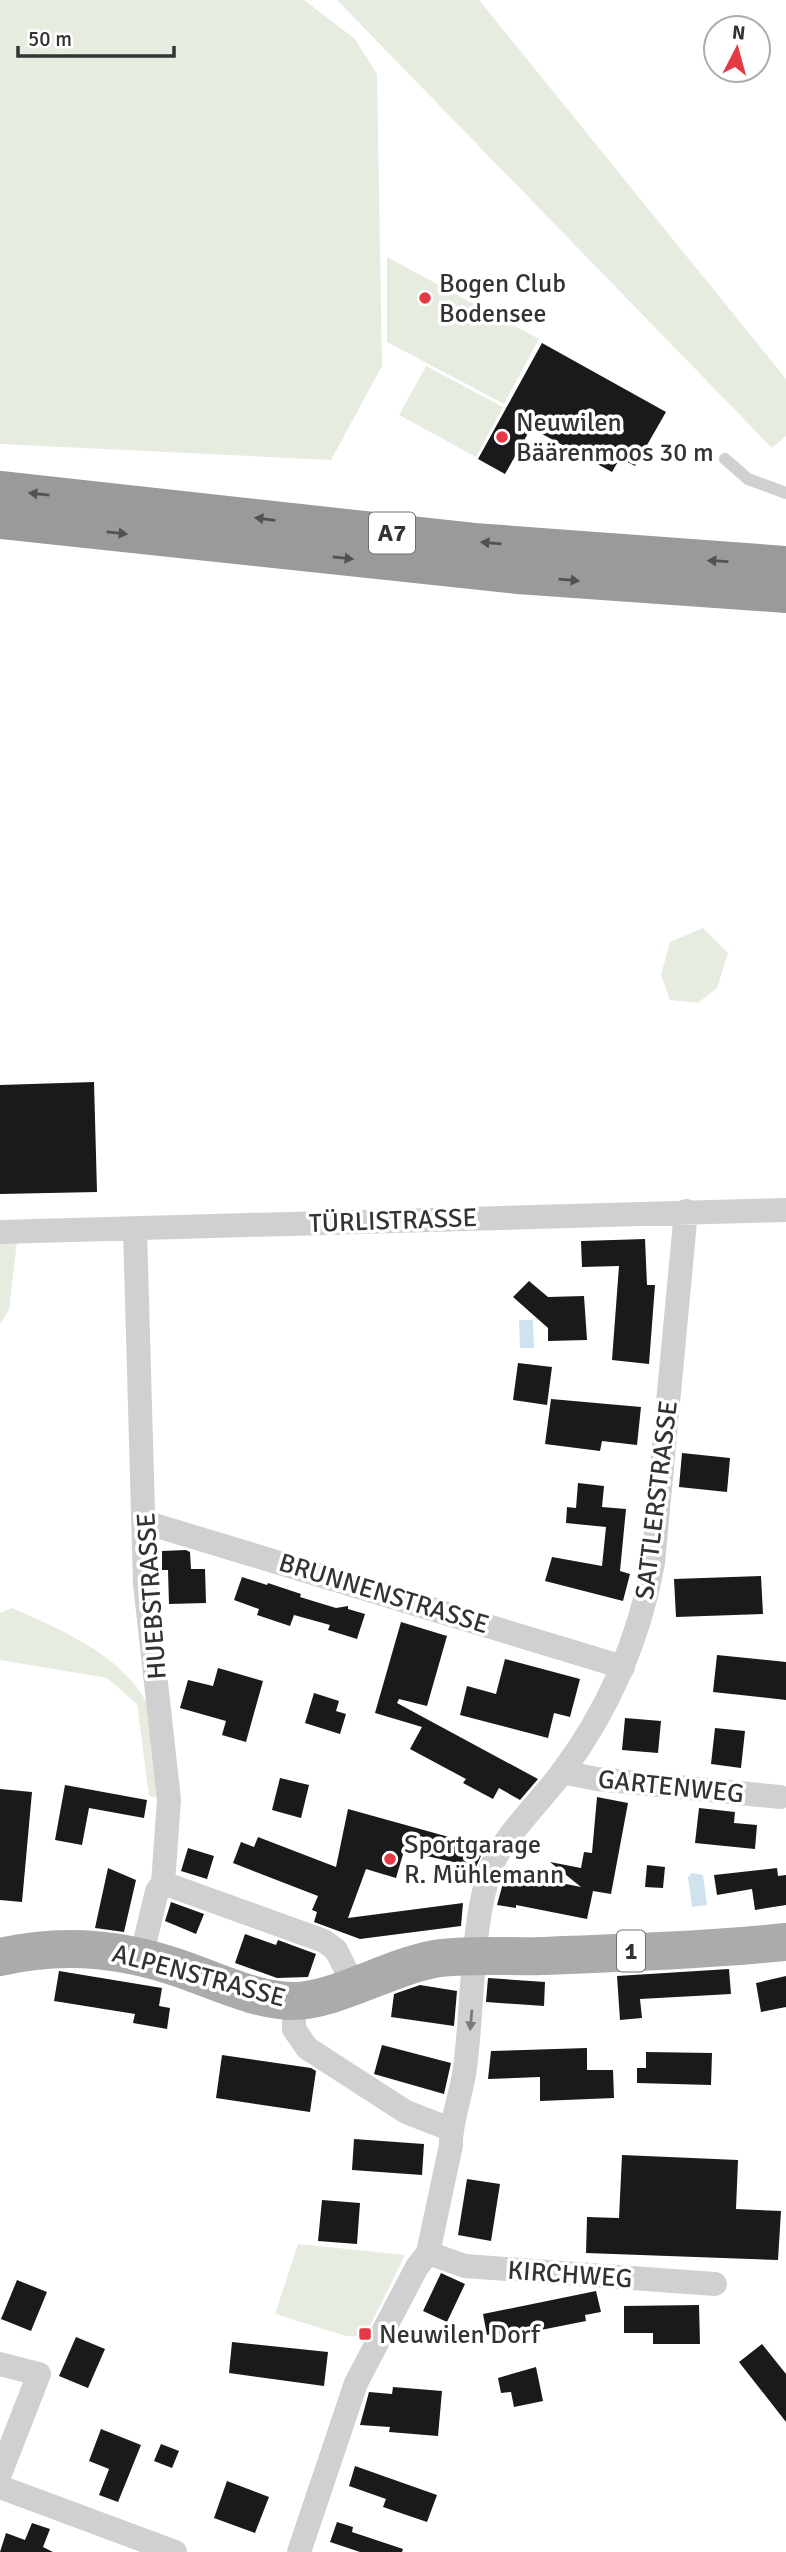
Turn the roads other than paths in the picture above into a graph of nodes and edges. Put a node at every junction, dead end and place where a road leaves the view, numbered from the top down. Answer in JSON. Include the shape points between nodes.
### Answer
{"nodes":[{"id":1,"x":725,"y":459,"type":"dead end"},
{"id":2,"x":0,"y":490,"type":"edge"},
{"id":3,"x":786,"y":493,"type":"edge"},
{"id":4,"x":0,"y":520,"type":"edge"},
{"id":5,"x":786,"y":565,"type":"edge"},
{"id":6,"x":786,"y":594,"type":"edge"},
{"id":7,"x":786,"y":1210,"type":"edge"},
{"id":8,"x":686,"y":1211,"type":"junction"},
{"id":9,"x":135,"y":1229,"type":"junction"},
{"id":10,"x":0,"y":1233,"type":"edge"},
{"id":11,"x":144,"y":1522,"type":"junction"},
{"id":12,"x":624,"y":1667,"type":"junction"},
{"id":13,"x":562,"y":1772,"type":"junction"},
{"id":14,"x":780,"y":1797,"type":"dead end"},
{"id":15,"x":163,"y":1882,"type":"junction"},
{"id":16,"x":786,"y":1942,"type":"edge"},
{"id":17,"x":476,"y":1956,"type":"junction"},
{"id":18,"x":0,"y":1957,"type":"edge"},
{"id":19,"x":141,"y":1958,"type":"junction"},
{"id":20,"x":353,"y":1984,"type":"junction"},
{"id":21,"x":295,"y":2001,"type":"junction"},
{"id":22,"x":450,"y":2129,"type":"junction"},
{"id":23,"x":428,"y":2253,"type":"junction"},
{"id":24,"x":715,"y":2284,"type":"dead end"},
{"id":25,"x":0,"y":2364,"type":"edge"},
{"id":26,"x":0,"y":2474,"type":"edge"},
{"id":27,"x":0,"y":2487,"type":"edge"},
{"id":28,"x":175,"y":2552,"type":"edge"},
{"id":29,"x":299,"y":2552,"type":"edge"}],
"edges":[{"from":1,"to":3,"type":"lane","via":[[748,479]]},
{"from":5,"to":2,"type":"highway","number":"A7","one_way":true,"via":[[474,542]]},
{"from":4,"to":6,"type":"highway","number":"A7","one_way":true,"via":[[518,575]]},
{"from":7,"to":8,"type":"street","name":"TÜRLISTRASSE"},
{"from":8,"to":9,"type":"street","name":"TÜRLISTRASSE"},
{"from":8,"to":12,"type":"street","name":"SATTLERSTRASSE","via":[[653,1563],[642,1616]]},
{"from":9,"to":10,"type":"street","name":"TÜRLISTRASSE"},
{"from":9,"to":11,"type":"street","name":"HUEBSTRASSE"},
{"from":11,"to":12,"type":"street","name":"BRUNNENSTRASSE"},
{"from":11,"to":15,"type":"street","name":"HUEBSTRASSE","via":[[147,1605],[168,1789]]},
{"from":12,"to":13,"type":"street","name":"SATTLERSTRASSE"},
{"from":13,"to":14,"type":"street","name":"GARTENWEG"},
{"from":13,"to":17,"type":"street","name":"SATTLERSTRASSE","via":[[493,1863]]},
{"from":15,"to":19,"type":"street","name":"HUEBSTRASSE"},
{"from":15,"to":20,"type":"street","via":[[324,1941],[336,1950]]},
{"from":16,"to":17,"type":"main road","number":"1"},
{"from":17,"to":20,"type":"main road","name":"ALPENSTRASSE","number":"1","via":[[420,1962]]},
{"from":17,"to":22,"type":"street","name":"SATTLERSTRASSE","one_way":true,"via":[[463,2085]]},
{"from":18,"to":19,"type":"main road","name":"ALPENSTRASSE","number":"1","via":[[58,1947]]},
{"from":19,"to":21,"type":"main road","name":"ALPENSTRASSE","number":"1","via":[[252,1994]]},
{"from":20,"to":21,"type":"main road","name":"ALPENSTRASSE","number":"1"},
{"from":21,"to":22,"type":"street","via":[[294,2029],[307,2048],[406,2112]]},
{"from":22,"to":23,"type":"street","name":"SATTLERSTRASSE","via":[[451,2145]]},
{"from":23,"to":24,"type":"street","name":"KIRCHWEG","via":[[465,2266]]},
{"from":23,"to":29,"type":"street","via":[[356,2383]]},
{"from":25,"to":26,"type":"street","via":[[39,2374]]},
{"from":27,"to":28,"type":"street"}]}
